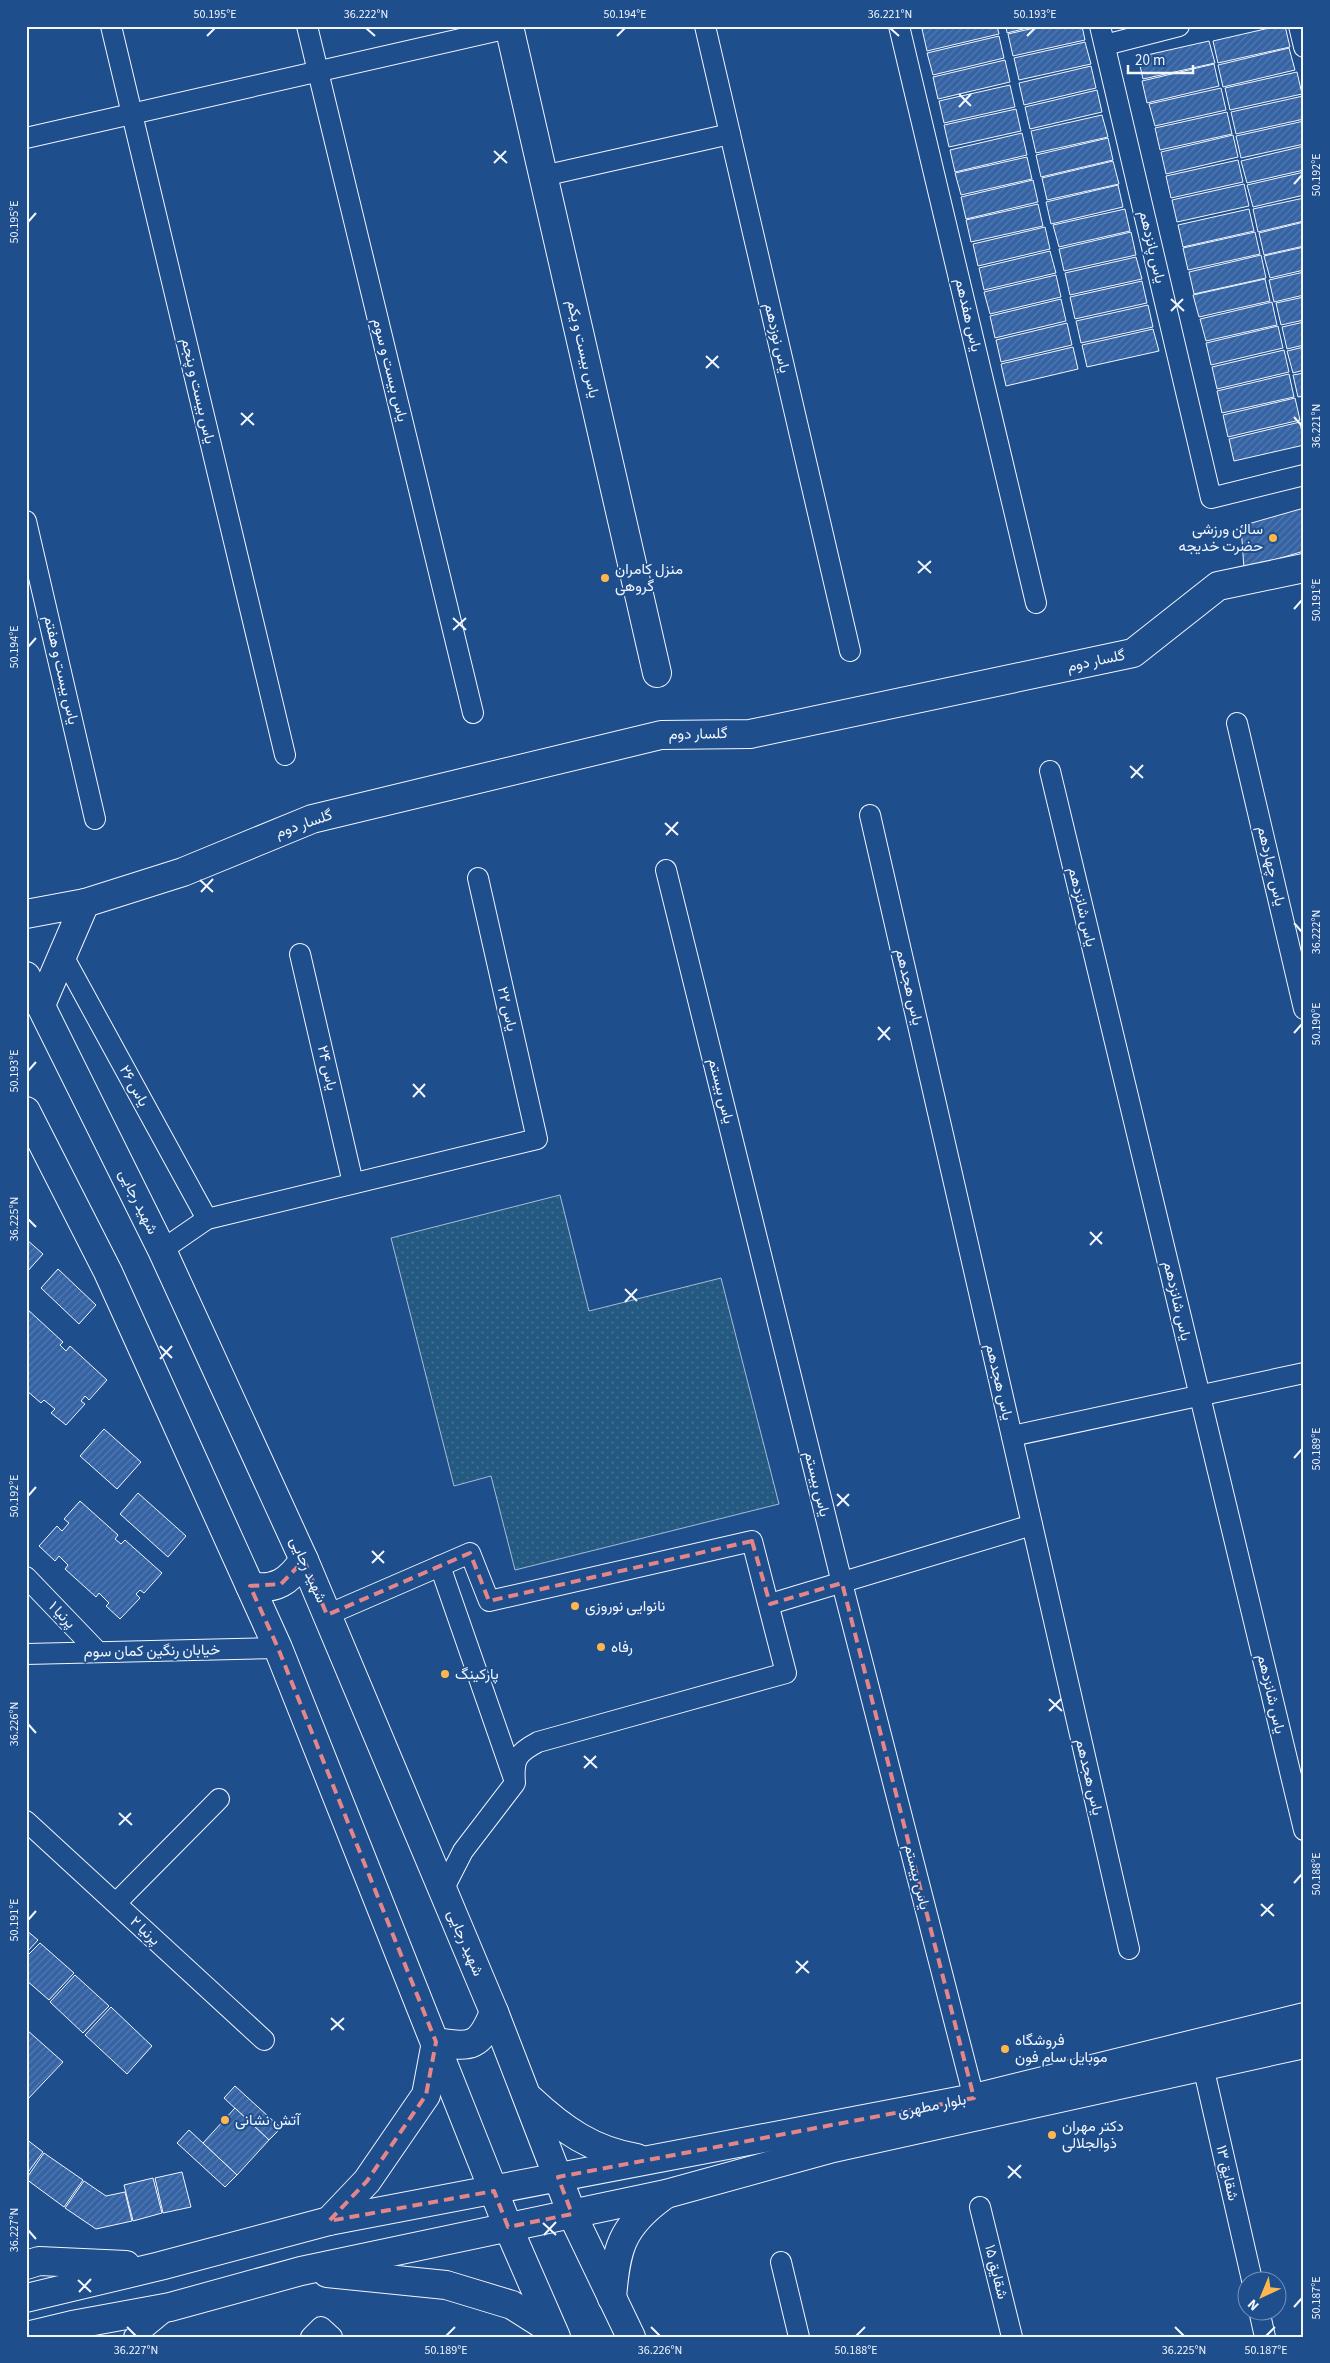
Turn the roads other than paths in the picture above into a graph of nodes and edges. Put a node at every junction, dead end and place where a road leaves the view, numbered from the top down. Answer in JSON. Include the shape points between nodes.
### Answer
{"nodes":[{"id":1,"x":110,"y":26,"type":"edge"},
{"id":2,"x":307,"y":26,"type":"edge"},
{"id":3,"x":705,"y":26,"type":"edge"},
{"id":4,"x":899,"y":26,"type":"edge"},
{"id":5,"x":1179,"y":26,"type":"edge"},
{"id":6,"x":1299,"y":26,"type":"edge"},
{"id":7,"x":509,"y":27,"type":"edge"},
{"id":8,"x":1103,"y":36,"type":"edge"},
{"id":9,"x":1304,"y":48,"type":"edge"},
{"id":10,"x":318,"y":72,"type":"junction"},
{"id":11,"x":132,"y":114,"type":"junction"},
{"id":12,"x":730,"y":134,"type":"junction"},
{"id":13,"x":26,"y":138,"type":"edge"},
{"id":14,"x":543,"y":176,"type":"junction"},
{"id":15,"x":1304,"y":475,"type":"edge"},
{"id":16,"x":26,"y":521,"type":"edge"},
{"id":17,"x":1304,"y":568,"type":"edge"},
{"id":18,"x":1036,"y":603,"type":"dead end"},
{"id":19,"x":850,"y":651,"type":"dead end"},
{"id":20,"x":657,"y":672,"type":"dead end"},
{"id":21,"x":473,"y":713,"type":"dead end"},
{"id":22,"x":1238,"y":723,"type":"dead end"},
{"id":23,"x":285,"y":755,"type":"dead end"},
{"id":24,"x":1050,"y":772,"type":"dead end"},
{"id":25,"x":870,"y":815,"type":"dead end"},
{"id":26,"x":95,"y":819,"type":"dead end"},
{"id":27,"x":666,"y":870,"type":"dead end"},
{"id":28,"x":478,"y":878,"type":"dead end"},
{"id":29,"x":85,"y":903,"type":"junction"},
{"id":30,"x":26,"y":914,"type":"edge"},
{"id":31,"x":62,"y":954,"type":"junction"},
{"id":32,"x":300,"y":954,"type":"dead end"},
{"id":33,"x":26,"y":976,"type":"edge"},
{"id":34,"x":41,"y":1005,"type":"junction"},
{"id":35,"x":1304,"y":1009,"type":"edge"},
{"id":36,"x":26,"y":1111,"type":"edge"},
{"id":37,"x":354,"y":1183,"type":"junction"},
{"id":38,"x":207,"y":1218,"type":"junction"},
{"id":39,"x":162,"y":1250,"type":"junction"},
{"id":40,"x":1304,"y":1373,"type":"edge"},
{"id":41,"x":1200,"y":1396,"type":"junction"},
{"id":42,"x":1012,"y":1436,"type":"junction"},
{"id":43,"x":1032,"y":1525,"type":"junction"},
{"id":44,"x":304,"y":1560,"type":"junction"},
{"id":45,"x":440,"y":1566,"type":"junction"},
{"id":46,"x":26,"y":1577,"type":"edge"},
{"id":47,"x":842,"y":1584,"type":"junction"},
{"id":48,"x":250,"y":1586,"type":"junction"},
{"id":49,"x":770,"y":1604,"type":"junction"},
{"id":50,"x":327,"y":1615,"type":"junction"},
{"id":51,"x":278,"y":1648,"type":"junction"},
{"id":52,"x":98,"y":1652,"type":"junction"},
{"id":53,"x":26,"y":1654,"type":"edge"},
{"id":54,"x":515,"y":1783,"type":"junction"},
{"id":55,"x":219,"y":1799,"type":"dead end"},
{"id":56,"x":26,"y":1821,"type":"edge"},
{"id":57,"x":1304,"y":1830,"type":"edge"},
{"id":58,"x":443,"y":1890,"type":"junction"},
{"id":59,"x":116,"y":1903,"type":"junction"},
{"id":60,"x":1129,"y":1949,"type":"dead end"},
{"id":61,"x":494,"y":2012,"type":"junction"},
{"id":62,"x":1304,"y":2017,"type":"edge"},
{"id":63,"x":264,"y":2040,"type":"dead end"},
{"id":64,"x":436,"y":2042,"type":"junction"},
{"id":65,"x":1304,"y":2044,"type":"edge"},
{"id":66,"x":1203,"y":2066,"type":"junction"},
{"id":67,"x":525,"y":2095,"type":"junction"},
{"id":68,"x":974,"y":2098,"type":"junction"},
{"id":69,"x":646,"y":2160,"type":"junction"},
{"id":70,"x":558,"y":2177,"type":"junction"},
{"id":71,"x":494,"y":2191,"type":"junction"},
{"id":72,"x":666,"y":2194,"type":"junction"},
{"id":73,"x":980,"y":2207,"type":"dead end"},
{"id":74,"x":572,"y":2214,"type":"junction"},
{"id":75,"x":330,"y":2220,"type":"junction"},
{"id":76,"x":508,"y":2227,"type":"junction"},
{"id":77,"x":782,"y":2262,"type":"dead end"},
{"id":78,"x":26,"y":2265,"type":"edge"},
{"id":79,"x":160,"y":2266,"type":"junction"},
{"id":80,"x":1250,"y":2270,"type":"edge"},
{"id":81,"x":301,"y":2271,"type":"junction"},
{"id":82,"x":26,"y":2298,"type":"edge"},
{"id":83,"x":612,"y":2300,"type":"junction"},
{"id":84,"x":170,"y":2307,"type":"junction"},
{"id":85,"x":1261,"y":2320,"type":"edge"},
{"id":86,"x":554,"y":2334,"type":"edge"},
{"id":87,"x":26,"y":2336,"type":"edge"},
{"id":88,"x":116,"y":2337,"type":"edge"},
{"id":89,"x":134,"y":2337,"type":"edge"},
{"id":90,"x":311,"y":2337,"type":"edge"},
{"id":91,"x":332,"y":2337,"type":"edge"},
{"id":92,"x":631,"y":2337,"type":"edge"},
{"id":93,"x":799,"y":2337,"type":"edge"},
{"id":94,"x":1012,"y":2337,"type":"edge"},
{"id":95,"x":1265,"y":2337,"type":"edge"}],
"edges":[{"from":1,"to":11,"type":"street","name":"یاس بیست و پنجم"},
{"from":2,"to":10,"type":"street","name":"یاس بیست و سوم"},
{"from":3,"to":12,"type":"street","name":"یاس نوزدهم"},
{"from":4,"to":18,"type":"street","name":"یاس هفدهم"},
{"from":5,"to":8,"type":"street"},
{"from":6,"to":9,"type":"street"},
{"from":7,"to":10,"type":"street"},
{"from":7,"to":14,"type":"street","name":"یاس بیست و یکم"},
{"from":8,"to":15,"type":"street","name":"یاس پانزدهم","via":[[1211,498]]},
{"from":10,"to":11,"type":"street"},
{"from":10,"to":21,"type":"street","name":"یاس بیست و سوم"},
{"from":11,"to":13,"type":"street"},
{"from":11,"to":23,"type":"street","name":"یاس بیست و پنجم"},
{"from":12,"to":14,"type":"street"},
{"from":12,"to":19,"type":"street","name":"یاس نوزدهم"},
{"from":14,"to":20,"type":"street","name":"یاس بیست و یکم"},
{"from":16,"to":26,"type":"street","name":"یاس یبست و هفتم"},
{"from":17,"to":29,"type":"street","name":"گلسار دوم","via":[[1218,586],[1133,653],[750,734],[660,735],[612,746],[312,818],[183,872]]},
{"from":22,"to":35,"type":"street","name":"یاس چهاردهم"},
{"from":24,"to":41,"type":"street","name":"یاس شانزدهم"},
{"from":25,"to":42,"type":"street","name":"یاس هجدهم"},
{"from":27,"to":47,"type":"street","name":"یاس بیستم"},
{"from":28,"to":37,"type":"street","name":"یاس ۲۲","via":[[537,1139]]},
{"from":29,"to":30,"type":"street","name":"گلسار دوم"},
{"from":29,"to":31,"type":"street"},
{"from":31,"to":34,"type":"street"},
{"from":31,"to":38,"type":"street","name":"یاس ۲۶"},
{"from":32,"to":37,"type":"street","name":"یاس ۲۴"},
{"from":33,"to":34,"type":"street","name":"شهید رجایی"},
{"from":34,"to":39,"type":"street","name":"شهید رجایی"},
{"from":36,"to":48,"type":"street","via":[[108,1272]]},
{"from":37,"to":38,"type":"street"},
{"from":38,"to":39,"type":"street"},
{"from":39,"to":44,"type":"street","name":"شهید رجایی"},
{"from":40,"to":41,"type":"street"},
{"from":41,"to":42,"type":"street"},
{"from":41,"to":57,"type":"street","name":"یاس شانزدهم"},
{"from":42,"to":43,"type":"street","name":"یاس هجدهم"},
{"from":43,"to":47,"type":"street"},
{"from":43,"to":60,"type":"street","name":"یاس هجدهم"},
{"from":44,"to":48,"type":"street","via":[[293,1576],[281,1584],[263,1589]]},
{"from":44,"to":50,"type":"street","name":"شهید رجایی"},
{"from":45,"to":49,"type":"street","via":[[470,1553],[489,1601],[752,1541]]},
{"from":45,"to":50,"type":"street"},
{"from":45,"to":54,"type":"street"},
{"from":46,"to":52,"type":"street","name":"پرنیا ۱"},
{"from":47,"to":49,"type":"street"},
{"from":47,"to":68,"type":"street","name":"یاس بیستم"},
{"from":48,"to":51,"type":"street"},
{"from":49,"to":54,"type":"street","via":[[786,1673],[538,1742],[521,1751],[514,1768]]},
{"from":50,"to":58,"type":"street","name":"شهید رجایی"},
{"from":51,"to":52,"type":"street","name":"خیابان رنگین کمان سوم"},
{"from":51,"to":64,"type":"street"},
{"from":52,"to":53,"type":"street","name":"خیابان رنگین کمان سوم"},
{"from":54,"to":58,"type":"street","via":[[463,1851]]},
{"from":55,"to":59,"type":"street"},
{"from":56,"to":59,"type":"street","name":"پرنیا ۲"},
{"from":58,"to":61,"type":"street","name":"شهید رجایی"},
{"from":59,"to":63,"type":"street","name":"پرنیا ۲"},
{"from":61,"to":64,"type":"street","via":[[485,2034],[471,2044],[458,2046]]},
{"from":61,"to":67,"type":"street","name":"شهید رجایی"},
{"from":62,"to":68,"type":"street","name":"بلوار مطهری"},
{"from":64,"to":71,"type":"street"},
{"from":64,"to":75,"type":"street","via":[[426,2095],[367,2181]]},
{"from":65,"to":66,"type":"street","name":"بلوار مطهری"},
{"from":66,"to":72,"type":"street","name":"بلوار مطهری","via":[[833,2148]]},
{"from":66,"to":80,"type":"street","name":"شقایق ۱۳"},
{"from":67,"to":69,"type":"street","via":[[580,2139],[623,2156]]},
{"from":67,"to":70,"type":"street","name":"شهید رجایی"},
{"from":68,"to":69,"type":"street","name":"بلوار مطهری"},
{"from":69,"to":70,"type":"street","name":"بلوار مطهری"},
{"from":70,"to":71,"type":"street","name":"بلوار مطهری"},
{"from":70,"to":74,"type":"street","name":"شهید رجایی"},
{"from":71,"to":75,"type":"street","name":"بلوار مطهری"},
{"from":71,"to":76,"type":"street"},
{"from":72,"to":74,"type":"street","name":"بلوار مطهری"},
{"from":72,"to":83,"type":"street","via":[[641,2212],[623,2237],[615,2266]]},
{"from":73,"to":94,"type":"street","name":"شقایق ۱۵"},
{"from":74,"to":76,"type":"street","name":"بلوار مطهری"},
{"from":74,"to":83,"type":"street"},
{"from":75,"to":79,"type":"street","name":"بلوار مطهری"},
{"from":76,"to":81,"type":"street","name":"بلوار مطهری"},
{"from":76,"to":86,"type":"street"},
{"from":77,"to":93,"type":"street"},
{"from":78,"to":79,"type":"street","via":[[39,2261]]},
{"from":79,"to":82,"type":"street","name":"بلوار مطهری"},
{"from":81,"to":84,"type":"street","name":"بلوار مطهری"},
{"from":81,"to":86,"type":"street","via":[[446,2284],[512,2305]]},
{"from":83,"to":92,"type":"street"},
{"from":84,"to":87,"type":"street"},
{"from":84,"to":88,"type":"street"},
{"from":84,"to":89,"type":"street"},
{"from":85,"to":95,"type":"street"},
{"from":90,"to":91,"type":"street","via":[[321,2327]]}]}
